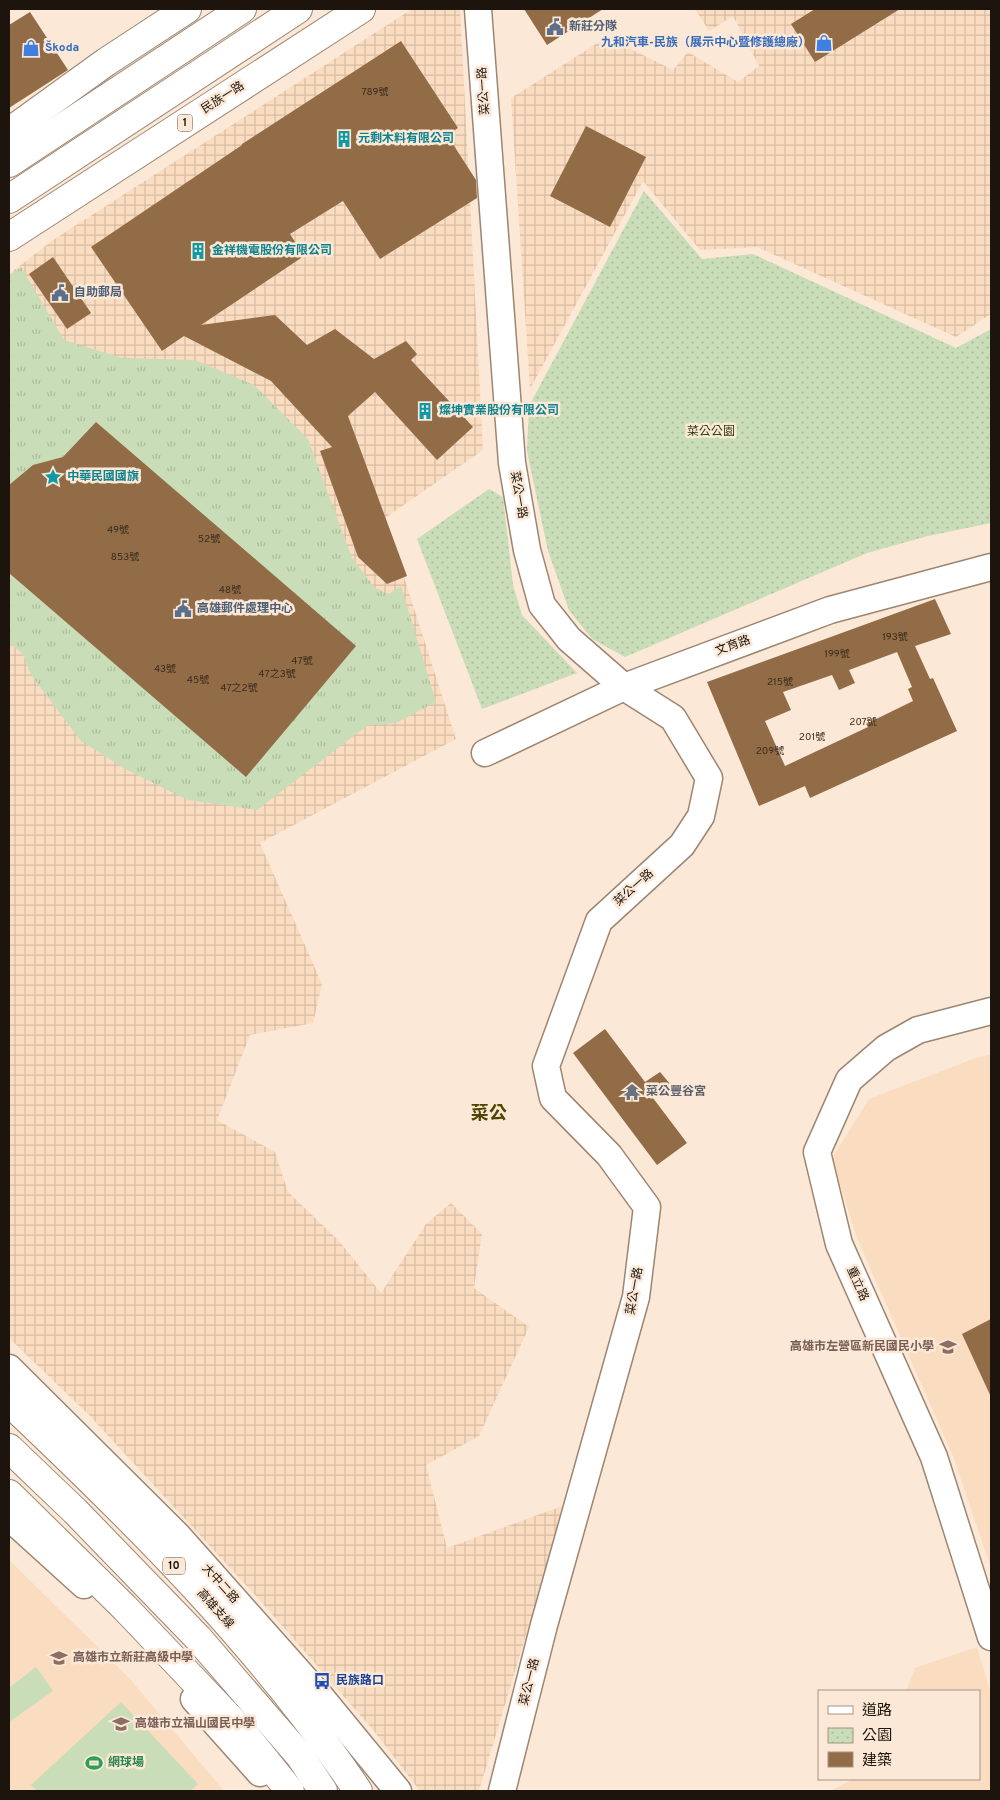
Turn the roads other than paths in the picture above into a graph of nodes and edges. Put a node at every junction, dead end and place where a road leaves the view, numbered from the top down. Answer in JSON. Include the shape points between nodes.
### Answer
{"nodes":[{"id":1,"x":187,"y":9,"type":"edge"},
{"id":2,"x":242,"y":9,"type":"edge"},
{"id":3,"x":298,"y":9,"type":"edge"},
{"id":4,"x":362,"y":9,"type":"edge"},
{"id":5,"x":478,"y":9,"type":"edge"},
{"id":6,"x":9,"y":132,"type":"edge"},
{"id":7,"x":9,"y":163,"type":"edge"},
{"id":8,"x":9,"y":198,"type":"edge"},
{"id":9,"x":9,"y":237,"type":"edge"},
{"id":10,"x":991,"y":567,"type":"edge"},
{"id":11,"x":624,"y":687,"type":"junction"},
{"id":12,"x":485,"y":753,"type":"dead end"},
{"id":13,"x":991,"y":1011,"type":"edge"},
{"id":14,"x":9,"y":1368,"type":"edge"},
{"id":15,"x":9,"y":1402,"type":"edge"},
{"id":16,"x":9,"y":1448,"type":"edge"},
{"id":17,"x":9,"y":1479,"type":"edge"},
{"id":18,"x":9,"y":1494,"type":"edge"},
{"id":19,"x":9,"y":1517,"type":"edge"},
{"id":20,"x":991,"y":1637,"type":"edge"},
{"id":21,"x":326,"y":1743,"type":"junction"},
{"id":22,"x":276,"y":1791,"type":"edge"},
{"id":23,"x":290,"y":1791,"type":"edge"},
{"id":24,"x":302,"y":1791,"type":"edge"},
{"id":25,"x":323,"y":1791,"type":"edge"},
{"id":26,"x":358,"y":1791,"type":"edge"},
{"id":27,"x":367,"y":1791,"type":"edge"},
{"id":28,"x":398,"y":1791,"type":"edge"},
{"id":29,"x":502,"y":1791,"type":"edge"}],
"edges":[{"from":1,"to":6,"type":"main road"},
{"from":2,"to":7,"type":"main road"},
{"from":3,"to":8,"type":"main road"},
{"from":4,"to":9,"type":"main road","name":"民族一路","number":"1"},
{"from":5,"to":11,"type":"street","name":"菜公一路","via":[[512,463],[527,550],[542,605],[569,639]]},
{"from":10,"to":11,"type":"street","name":"文育路","via":[[830,610]]},
{"from":11,"to":12,"type":"street","name":"文育路"},
{"from":11,"to":29,"type":"street","name":"菜公一路","via":[[673,718],[709,778],[701,816],[682,845],[598,920],[546,1066],[553,1098],[609,1155],[646,1207],[636,1297],[544,1625]]},
{"from":13,"to":20,"type":"street","name":"重立路","via":[[918,1030],[886,1048],[849,1080],[817,1152],[839,1244],[934,1457]]},
{"from":14,"to":28,"type":"street","name":"大中二路","via":[[177,1535],[320,1696]]},
{"from":15,"to":21,"type":"main road","name":"高雄支線","number":"10","via":[[92,1480],[224,1618]]},
{"from":16,"to":25,"type":"main road","via":[[198,1638],[300,1756]]},
{"from":17,"to":24,"type":"street","via":[[256,1736]]},
{"from":18,"to":23,"type":"main road","via":[[125,1608],[241,1730]]},
{"from":19,"to":22,"type":"street","via":[[125,1622]]},
{"from":21,"to":26,"type":"main road","name":"高雄支線","number":"10"},
{"from":21,"to":27,"type":"main road"}]}
